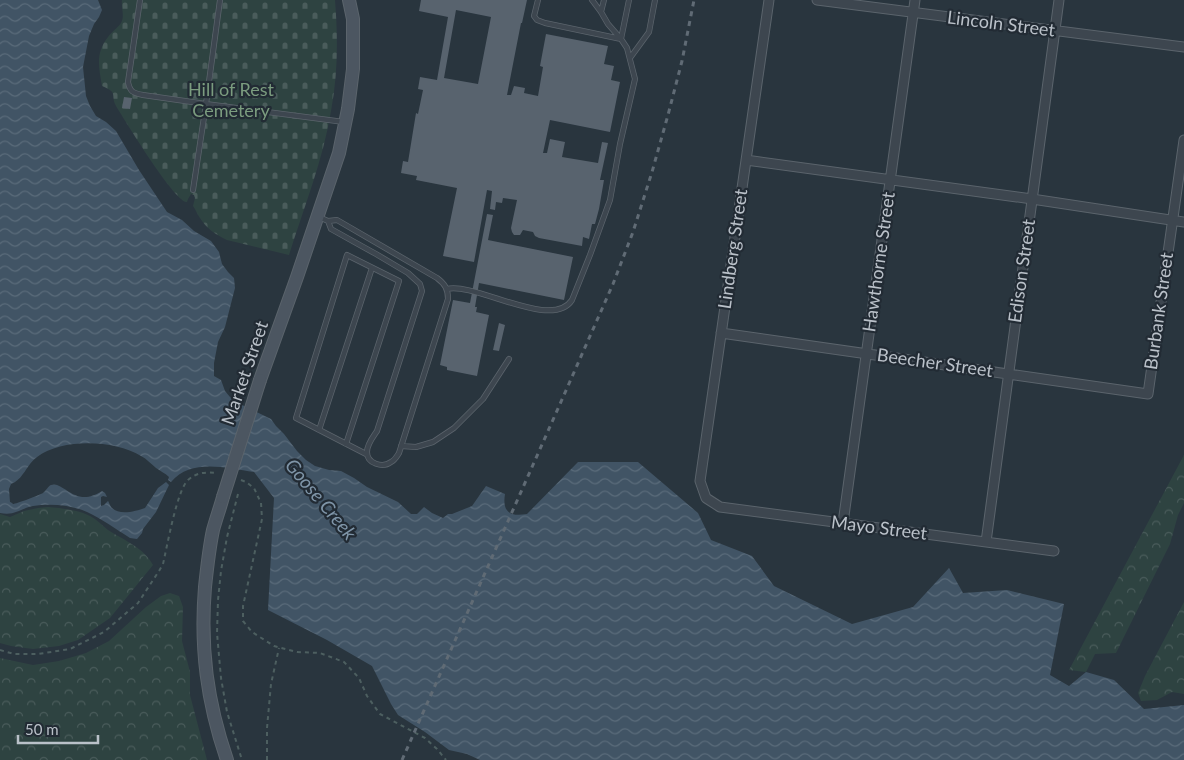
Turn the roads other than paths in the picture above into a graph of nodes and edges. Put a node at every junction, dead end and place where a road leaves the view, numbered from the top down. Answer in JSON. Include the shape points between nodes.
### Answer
{"nodes":[{"id":1,"x":140,"y":0,"type":"edge"},
{"id":2,"x":220,"y":0,"type":"edge"},
{"id":3,"x":349,"y":0,"type":"edge"},
{"id":4,"x":538,"y":0,"type":"edge"},
{"id":5,"x":592,"y":0,"type":"edge"},
{"id":6,"x":604,"y":0,"type":"edge"},
{"id":7,"x":629,"y":0,"type":"edge"},
{"id":8,"x":655,"y":0,"type":"edge"},
{"id":9,"x":769,"y":0,"type":"edge"},
{"id":10,"x":817,"y":0,"type":"edge"},
{"id":11,"x":915,"y":0,"type":"edge"},
{"id":12,"x":1059,"y":0,"type":"edge"},
{"id":13,"x":601,"y":12,"type":"junction"},
{"id":14,"x":913,"y":12,"type":"junction"},
{"id":15,"x":1055,"y":30,"type":"junction"},
{"id":16,"x":621,"y":39,"type":"junction"},
{"id":17,"x":1184,"y":47,"type":"edge"},
{"id":18,"x":630,"y":58,"type":"junction"},
{"id":19,"x":206,"y":104,"type":"junction"},
{"id":20,"x":346,"y":122,"type":"junction"},
{"id":21,"x":1184,"y":140,"type":"edge"},
{"id":22,"x":746,"y":160,"type":"junction"},
{"id":23,"x":890,"y":180,"type":"junction"},
{"id":24,"x":193,"y":190,"type":"dead end"},
{"id":25,"x":1032,"y":199,"type":"junction"},
{"id":26,"x":323,"y":219,"type":"junction"},
{"id":27,"x":1172,"y":221,"type":"junction"},
{"id":28,"x":1184,"y":222,"type":"edge"},
{"id":29,"x":372,"y":268,"type":"junction"},
{"id":30,"x":408,"y":273,"type":"junction"},
{"id":31,"x":399,"y":282,"type":"junction"},
{"id":32,"x":447,"y":289,"type":"junction"},
{"id":33,"x":721,"y":333,"type":"junction"},
{"id":34,"x":866,"y":354,"type":"junction"},
{"id":35,"x":509,"y":359,"type":"dead end"},
{"id":36,"x":1008,"y":374,"type":"junction"},
{"id":37,"x":1148,"y":394,"type":"joint"},
{"id":38,"x":319,"y":430,"type":"junction"},
{"id":39,"x":346,"y":444,"type":"junction"},
{"id":40,"x":401,"y":446,"type":"junction"},
{"id":41,"x":366,"y":454,"type":"junction"},
{"id":42,"x":706,"y":498,"type":"joint"},
{"id":43,"x":843,"y":523,"type":"junction"},
{"id":44,"x":986,"y":542,"type":"junction"},
{"id":45,"x":1054,"y":551,"type":"dead end"},
{"id":46,"x":227,"y":760,"type":"edge"}],
"edges":[{"from":1,"to":19,"type":"lane","via":[[128,82],[130,89],[143,96]]},
{"from":2,"to":19,"type":"lane"},
{"from":3,"to":20,"type":"main road","name":"Market Street","via":[[353,19],[353,69]]},
{"from":4,"to":16,"type":"lane","via":[[534,16],[537,20]]},
{"from":5,"to":13,"type":"lane"},
{"from":6,"to":13,"type":"lane"},
{"from":7,"to":16,"type":"lane"},
{"from":8,"to":18,"type":"lane","via":[[649,32]]},
{"from":9,"to":22,"type":"street","name":"Lindberg Street"},
{"from":10,"to":14,"type":"street","name":"Lincoln Street"},
{"from":11,"to":14,"type":"street","name":"Hawthorne Street"},
{"from":12,"to":15,"type":"street","name":"Edison Street"},
{"from":13,"to":16,"type":"lane"},
{"from":14,"to":15,"type":"street","name":"Lincoln Street"},
{"from":14,"to":23,"type":"street","name":"Hawthorne Street"},
{"from":15,"to":17,"type":"street","name":"Lincoln Street"},
{"from":15,"to":25,"type":"street","name":"Edison Street"},
{"from":16,"to":18,"type":"lane"},
{"from":18,"to":32,"type":"lane","via":[[635,79],[610,200],[568,306],[540,310]]},
{"from":19,"to":20,"type":"lane"},
{"from":19,"to":24,"type":"lane"},
{"from":20,"to":26,"type":"main road","name":"Market Street"},
{"from":21,"to":27,"type":"street","name":"Burbank Street"},
{"from":22,"to":23,"type":"street"},
{"from":22,"to":33,"type":"street","name":"Lindberg Street"},
{"from":23,"to":25,"type":"street"},
{"from":23,"to":34,"type":"street","name":"Hawthorne Street"},
{"from":25,"to":27,"type":"street"},
{"from":25,"to":36,"type":"street","name":"Edison Street"},
{"from":26,"to":30,"type":"lane","via":[[331,229]]},
{"from":26,"to":32,"type":"lane","via":[[337,220],[436,278]]},
{"from":26,"to":46,"type":"main road","name":"Market Street","bridge":true,"via":[[260,380],[213,531],[207,568],[203,644],[215,722]]},
{"from":27,"to":28,"type":"street"},
{"from":27,"to":37,"type":"street","name":"Burbank Street"},
{"from":29,"to":31,"type":"lane"},
{"from":29,"to":38,"type":"lane"},
{"from":29,"to":38,"type":"lane","via":[[347,255],[296,418]]},
{"from":30,"to":31,"type":"lane"},
{"from":30,"to":41,"type":"lane","via":[[420,284],[422,291],[377,430]]},
{"from":31,"to":39,"type":"lane"},
{"from":32,"to":40,"type":"lane","via":[[448,299]]},
{"from":33,"to":34,"type":"street","name":"Beecher Street"},
{"from":33,"to":42,"type":"street","name":"Lindberg Street","via":[[700,481]]},
{"from":34,"to":36,"type":"street","name":"Beecher Street"},
{"from":34,"to":43,"type":"street","name":"Hawthorne Street"},
{"from":35,"to":40,"type":"lane","via":[[483,399],[454,428],[433,442],[416,447]]},
{"from":36,"to":37,"type":"street","name":"Beecher Street"},
{"from":36,"to":44,"type":"street","name":"Edison Street"},
{"from":38,"to":39,"type":"lane"},
{"from":39,"to":41,"type":"lane"},
{"from":40,"to":41,"type":"lane","via":[[396,458],[383,465],[375,464]]},
{"from":42,"to":43,"type":"street","name":"Mayo Street","via":[[720,507]]},
{"from":43,"to":44,"type":"street","name":"Mayo Street"},
{"from":44,"to":45,"type":"street","name":"Mayo Street"}]}
